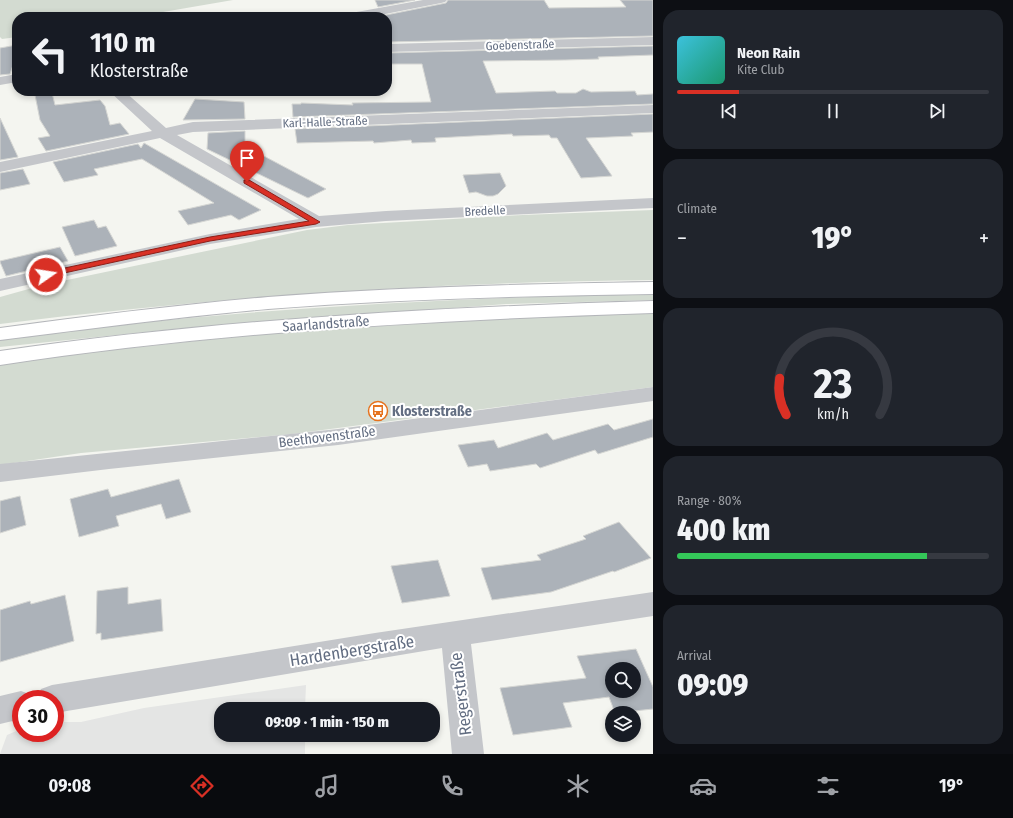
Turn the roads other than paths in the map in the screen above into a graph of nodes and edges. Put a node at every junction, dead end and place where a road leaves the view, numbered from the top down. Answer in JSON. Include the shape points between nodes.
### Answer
{"nodes":[{"id":1,"x":441,"y":0,"type":"edge"},
{"id":2,"x":377,"y":12,"type":"edge"},
{"id":3,"x":653,"y":41,"type":"edge"},
{"id":4,"x":392,"y":48,"type":"edge"},
{"id":5,"x":12,"y":79,"type":"edge"},
{"id":6,"x":0,"y":81,"type":"edge"},
{"id":7,"x":122,"y":96,"type":"edge"},
{"id":8,"x":653,"y":109,"type":"edge"},
{"id":9,"x":164,"y":134,"type":"junction"},
{"id":10,"x":0,"y":167,"type":"edge"},
{"id":11,"x":653,"y":203,"type":"edge"},
{"id":12,"x":316,"y":222,"type":"junction"},
{"id":13,"x":0,"y":285,"type":"edge"},
{"id":14,"x":653,"y":288,"type":"edge"},
{"id":15,"x":653,"y":308,"type":"edge"},
{"id":16,"x":0,"y":334,"type":"edge"},
{"id":17,"x":0,"y":358,"type":"edge"},
{"id":18,"x":653,"y":394,"type":"edge"},
{"id":19,"x":0,"y":473,"type":"edge"},
{"id":20,"x":653,"y":604,"type":"edge"},
{"id":21,"x":455,"y":634,"type":"junction"},
{"id":22,"x":64,"y":697,"type":"edge"},
{"id":23,"x":12,"y":707,"type":"edge"},
{"id":24,"x":0,"y":710,"type":"edge"},
{"id":25,"x":468,"y":754,"type":"edge"}],
"edges":[{"from":1,"to":2,"type":"street"},
{"from":3,"to":4,"type":"street","name":"Goebenstraße"},
{"from":5,"to":6,"type":"street"},
{"from":7,"to":9,"type":"street"},
{"from":8,"to":9,"type":"street","name":"Karl-Halle-Straße","via":[[194,127]]},
{"from":9,"to":10,"type":"street","name":"Karl-Halle-Straße"},
{"from":9,"to":12,"type":"street"},
{"from":11,"to":12,"type":"street","name":"Bredelle","via":[[386,216]]},
{"from":12,"to":13,"type":"street","name":"Bredelle","via":[[210,239]]},
{"from":14,"to":16,"type":"highway","name":"Saarlandstraße","via":[[302,301],[142,316]]},
{"from":15,"to":17,"type":"highway","name":"Saarlandstraße","via":[[583,309],[327,323],[156,337]]},
{"from":18,"to":19,"type":"street","name":"Beethovenstraße","via":[[294,442],[85,462]]},
{"from":20,"to":21,"type":"street","name":"Hardenbergstraße"},
{"from":21,"to":22,"type":"street","name":"Hardenbergstraße"},
{"from":21,"to":25,"type":"street","name":"Regerstraße"},
{"from":23,"to":24,"type":"street"}]}
